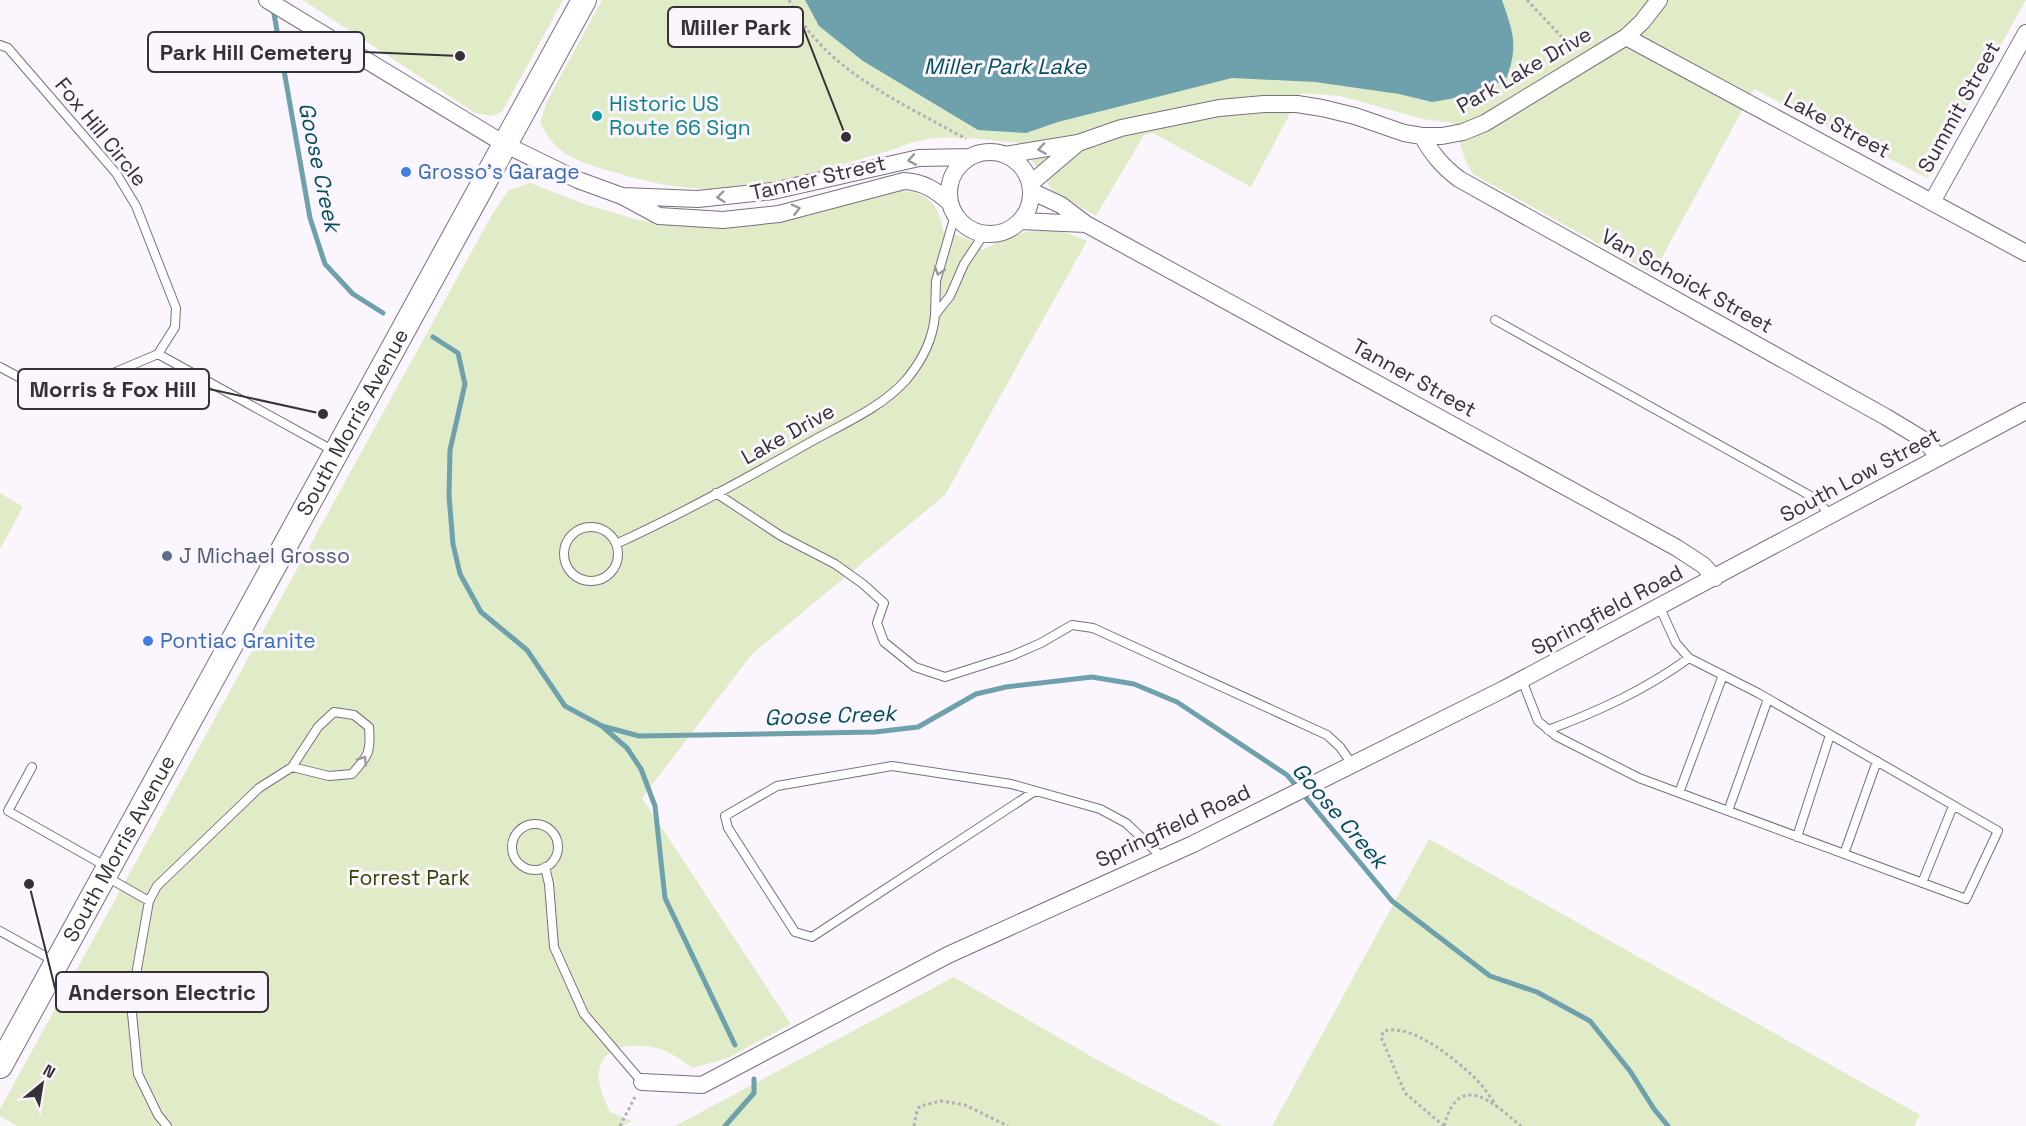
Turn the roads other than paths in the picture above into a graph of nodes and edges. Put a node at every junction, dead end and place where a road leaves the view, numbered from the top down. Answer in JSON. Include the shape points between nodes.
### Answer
{"nodes":[{"id":1,"x":267,"y":0,"type":"edge"},
{"id":2,"x":584,"y":0,"type":"edge"},
{"id":3,"x":1659,"y":0,"type":"edge"},
{"id":4,"x":2026,"y":33,"type":"edge"},
{"id":5,"x":1626,"y":37,"type":"junction"},
{"id":6,"x":0,"y":45,"type":"edge"},
{"id":7,"x":1422,"y":136,"type":"junction"},
{"id":8,"x":1078,"y":143,"type":"junction"},
{"id":9,"x":506,"y":145,"type":"junction"},
{"id":10,"x":971,"y":150,"type":"junction"},
{"id":11,"x":1005,"y":155,"type":"junction"},
{"id":12,"x":1031,"y":188,"type":"junction"},
{"id":13,"x":622,"y":196,"type":"junction"},
{"id":14,"x":1932,"y":202,"type":"junction"},
{"id":15,"x":953,"y":209,"type":"junction"},
{"id":16,"x":1020,"y":221,"type":"junction"},
{"id":17,"x":1086,"y":224,"type":"junction"},
{"id":18,"x":984,"y":234,"type":"junction"},
{"id":19,"x":2026,"y":254,"type":"edge"},
{"id":20,"x":935,"y":315,"type":"junction"},
{"id":21,"x":1495,"y":321,"type":"dead end"},
{"id":22,"x":158,"y":354,"type":"junction"},
{"id":23,"x":0,"y":367,"type":"edge"},
{"id":24,"x":2026,"y":411,"type":"edge"},
{"id":25,"x":337,"y":452,"type":"junction"},
{"id":26,"x":1939,"y":457,"type":"junction"},
{"id":27,"x":716,"y":493,"type":"junction"},
{"id":28,"x":1830,"y":516,"type":"junction"},
{"id":29,"x":616,"y":544,"type":"junction"},
{"id":30,"x":1715,"y":578,"type":"junction"},
{"id":31,"x":1660,"y":608,"type":"junction"},
{"id":32,"x":1689,"y":658,"type":"junction"},
{"id":33,"x":1723,"y":675,"type":"junction"},
{"id":34,"x":1522,"y":680,"type":"junction"},
{"id":35,"x":1768,"y":699,"type":"junction"},
{"id":36,"x":1548,"y":729,"type":"junction"},
{"id":37,"x":1830,"y":735,"type":"junction"},
{"id":38,"x":1877,"y":761,"type":"junction"},
{"id":39,"x":1352,"y":764,"type":"junction"},
{"id":40,"x":32,"y":767,"type":"dead end"},
{"id":41,"x":292,"y":767,"type":"junction"},
{"id":42,"x":1035,"y":791,"type":"junction"},
{"id":43,"x":1679,"y":792,"type":"junction"},
{"id":44,"x":1953,"y":806,"type":"junction"},
{"id":45,"x":1728,"y":811,"type":"junction"},
{"id":46,"x":1797,"y":837,"type":"junction"},
{"id":47,"x":1844,"y":854,"type":"junction"},
{"id":48,"x":1162,"y":858,"type":"junction"},
{"id":49,"x":545,"y":867,"type":"junction"},
{"id":50,"x":107,"y":872,"type":"junction"},
{"id":51,"x":1922,"y":883,"type":"junction"},
{"id":52,"x":149,"y":901,"type":"junction"},
{"id":53,"x":0,"y":931,"type":"edge"},
{"id":54,"x":57,"y":963,"type":"junction"},
{"id":55,"x":0,"y":1066,"type":"edge"},
{"id":56,"x":642,"y":1082,"type":"joint"},
{"id":57,"x":167,"y":1126,"type":"edge"}],
"edges":[{"from":1,"to":9,"type":"street","name":"Tanner Street"},
{"from":2,"to":9,"type":"main road","name":"South Morris Avenue"},
{"from":3,"to":5,"type":"street","name":"Park Lake Drive"},
{"from":4,"to":14,"type":"street","name":"Summit Street"},
{"from":5,"to":7,"type":"street","name":"Park Lake Drive","via":[[1485,123],[1463,132]]},
{"from":5,"to":14,"type":"street","name":"Lake Street"},
{"from":6,"to":22,"type":"lane","name":"Fox Hill Circle","via":[[8,48],[116,173],[136,206],[176,308],[175,327]]},
{"from":7,"to":8,"type":"street","name":"Park Lake Drive","via":[[1322,108],[1264,104],[1219,108],[1121,128]]},
{"from":7,"to":26,"type":"street","name":"Van Schoick Street","via":[[1443,167],[1459,179],[1886,417],[1924,440]]},
{"from":8,"to":11,"type":"street","name":"Park Lake Drive","one_way":true},
{"from":8,"to":12,"type":"street","name":"Park Lake Drive"},
{"from":9,"to":13,"type":"street","name":"Tanner Street","via":[[578,180]]},
{"from":9,"to":25,"type":"main road","name":"South Morris Avenue"},
{"from":10,"to":11,"type":"street"},
{"from":10,"to":13,"type":"street","name":"Tanner Street","one_way":true,"via":[[762,192],[698,200]]},
{"from":10,"to":15,"type":"street","via":[[952,177],[949,190]]},
{"from":11,"to":12,"type":"street","via":[[1021,167]]},
{"from":12,"to":16,"type":"street","via":[[1030,202]]},
{"from":12,"to":17,"type":"street","name":"Tanner Street"},
{"from":13,"to":15,"type":"street","name":"Tanner Street","one_way":true,"via":[[659,216],[723,220],[779,214],[904,181],[918,181],[937,192]]},
{"from":14,"to":19,"type":"street","name":"Lake Street"},
{"from":15,"to":18,"type":"street","via":[[967,227]]},
{"from":15,"to":20,"type":"lane","name":"Lake Drive","one_way":true,"via":[[936,281]]},
{"from":16,"to":17,"type":"street","name":"Tanner Street"},
{"from":16,"to":18,"type":"street","via":[[1010,230]]},
{"from":17,"to":30,"type":"street","name":"Tanner Street","via":[[1677,548]]},
{"from":18,"to":20,"type":"lane","name":"Lake Drive"},
{"from":20,"to":27,"type":"lane","name":"Lake Drive","via":[[933,331],[916,366],[889,396]]},
{"from":21,"to":28,"type":"lane","via":[[1818,500]]},
{"from":22,"to":23,"type":"lane","via":[[85,385],[63,390],[37,387]]},
{"from":22,"to":25,"type":"lane"},
{"from":24,"to":26,"type":"street","name":"South Low Street"},
{"from":25,"to":50,"type":"main road","name":"South Morris Avenue"},
{"from":26,"to":28,"type":"street","name":"South Low Street"},
{"from":27,"to":29,"type":"lane","name":"Lake Drive"},
{"from":27,"to":39,"type":"lane","via":[[781,537],[835,564],[863,584],[884,603],[877,623],[884,642],[915,667],[945,677],[1011,656],[1072,625],[1093,628],[1327,735]]},
{"from":28,"to":30,"type":"street","name":"South Low Street"},
{"from":29,"to":29,"type":"lane","via":[[604,530],[577,531],[566,546],[566,564],[577,577],[601,579],[617,561]]},
{"from":30,"to":31,"type":"street","name":"Springfield Road"},
{"from":31,"to":32,"type":"lane","via":[[1676,643]]},
{"from":31,"to":34,"type":"street","name":"Springfield Road"},
{"from":32,"to":33,"type":"lane"},
{"from":32,"to":36,"type":"lane","via":[[1658,680],[1592,714]]},
{"from":33,"to":35,"type":"lane"},
{"from":33,"to":43,"type":"lane"},
{"from":34,"to":36,"type":"lane","via":[[1538,721]]},
{"from":34,"to":39,"type":"street","name":"Springfield Road"},
{"from":35,"to":37,"type":"lane"},
{"from":35,"to":45,"type":"lane"},
{"from":36,"to":43,"type":"lane","via":[[1640,778]]},
{"from":37,"to":38,"type":"lane"},
{"from":37,"to":46,"type":"lane"},
{"from":38,"to":44,"type":"lane"},
{"from":38,"to":47,"type":"lane"},
{"from":39,"to":48,"type":"street","name":"Springfield Road"},
{"from":40,"to":50,"type":"lane","via":[[8,811]]},
{"from":41,"to":41,"type":"lane","one_way":true,"via":[[329,776],[352,774],[370,748],[369,727],[354,715],[334,712],[318,727]]},
{"from":41,"to":52,"type":"lane","via":[[259,788],[157,886]]},
{"from":42,"to":42,"type":"lane","via":[[892,766],[777,786],[725,816],[728,828],[795,932],[812,937]]},
{"from":42,"to":48,"type":"lane","via":[[1100,809],[1126,823]]},
{"from":43,"to":45,"type":"lane"},
{"from":44,"to":51,"type":"lane"},
{"from":44,"to":51,"type":"lane","via":[[1998,831],[1966,899]]},
{"from":45,"to":46,"type":"lane"},
{"from":46,"to":47,"type":"lane"},
{"from":47,"to":51,"type":"lane"},
{"from":48,"to":56,"type":"street","name":"Springfield Road","via":[[948,955],[702,1085]]},
{"from":49,"to":49,"type":"lane","via":[[558,850],[555,836],[545,825],[523,826],[513,838],[512,854],[529,869]]},
{"from":49,"to":56,"type":"lane","via":[[554,947],[575,995],[584,1014]]},
{"from":50,"to":52,"type":"lane"},
{"from":50,"to":54,"type":"main road","name":"South Morris Avenue"},
{"from":52,"to":57,"type":"lane","via":[[131,1003],[138,1074]]},
{"from":53,"to":54,"type":"lane"},
{"from":54,"to":55,"type":"main road","name":"South Morris Avenue"}]}
